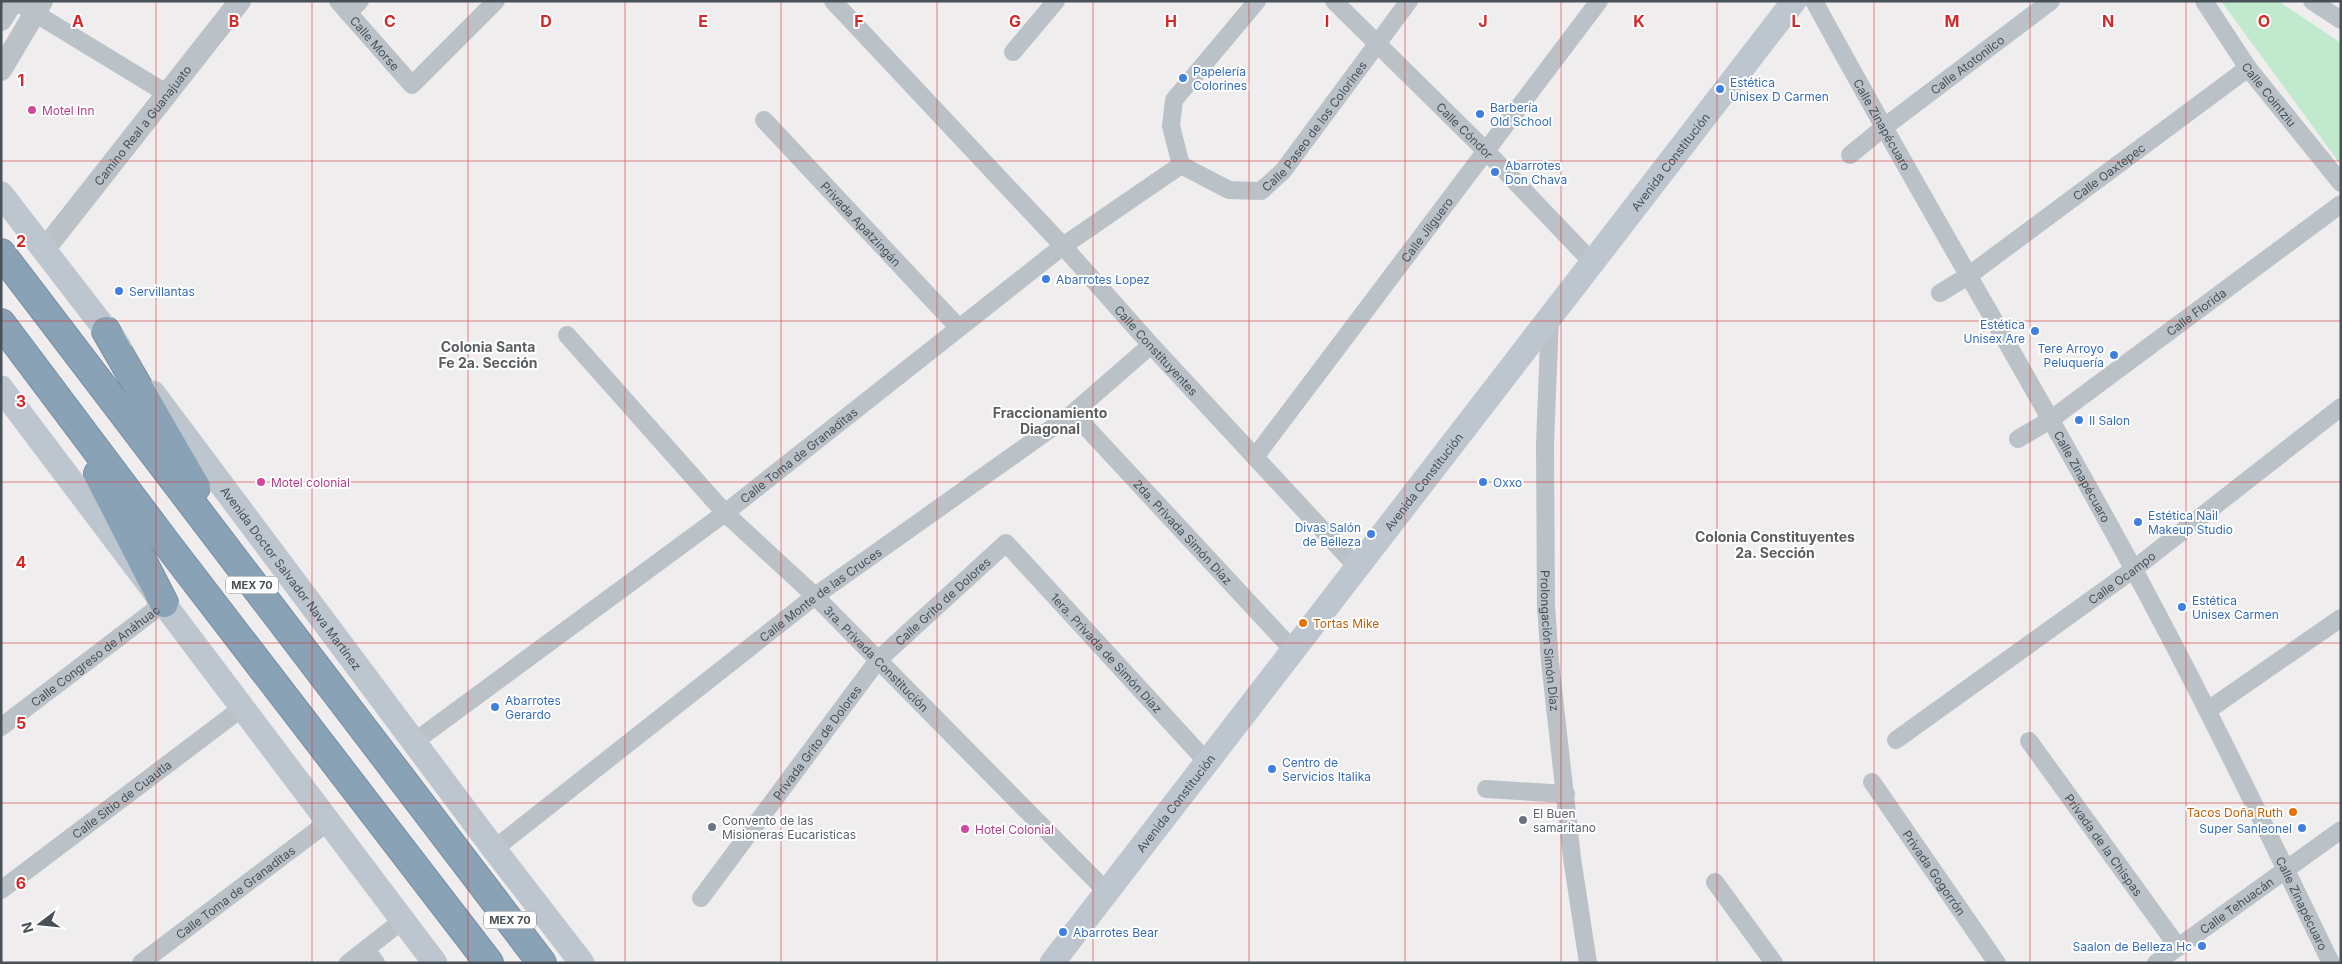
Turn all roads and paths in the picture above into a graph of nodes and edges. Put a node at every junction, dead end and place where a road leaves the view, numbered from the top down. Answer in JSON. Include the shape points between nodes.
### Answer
{"nodes":[{"id":1,"x":14,"y":1,"type":"edge"},
{"id":2,"x":240,"y":1,"type":"edge"},
{"id":3,"x":496,"y":1,"type":"edge"},
{"id":4,"x":833,"y":1,"type":"edge"},
{"id":5,"x":1056,"y":1,"type":"edge"},
{"id":6,"x":1257,"y":1,"type":"edge"},
{"id":7,"x":1334,"y":1,"type":"edge"},
{"id":8,"x":1409,"y":1,"type":"edge"},
{"id":9,"x":1599,"y":1,"type":"edge"},
{"id":10,"x":1794,"y":1,"type":"edge"},
{"id":11,"x":1814,"y":1,"type":"edge"},
{"id":12,"x":2052,"y":1,"type":"edge"},
{"id":13,"x":2204,"y":1,"type":"edge"},
{"id":14,"x":2312,"y":1,"type":"edge"},
{"id":15,"x":348,"y":5,"type":"edge"},
{"id":16,"x":38,"y":7,"type":"edge"},
{"id":17,"x":1,"y":20,"type":"edge"},
{"id":18,"x":2341,"y":20,"type":"edge"},
{"id":19,"x":1376,"y":45,"type":"junction"},
{"id":20,"x":1013,"y":52,"type":"dead end"},
{"id":21,"x":2248,"y":68,"type":"junction"},
{"id":22,"x":1,"y":70,"type":"edge"},
{"id":23,"x":166,"y":93,"type":"junction"},
{"id":24,"x":764,"y":120,"type":"dead end"},
{"id":25,"x":1883,"y":128,"type":"junction"},
{"id":26,"x":1486,"y":151,"type":"junction"},
{"id":27,"x":1850,"y":155,"type":"dead end"},
{"id":28,"x":1180,"y":164,"type":"junction"},
{"id":29,"x":2341,"y":183,"type":"edge"},
{"id":30,"x":1,"y":194,"type":"edge"},
{"id":31,"x":2341,"y":204,"type":"edge"},
{"id":32,"x":1063,"y":246,"type":"junction"},
{"id":33,"x":44,"y":250,"type":"junction"},
{"id":34,"x":1,"y":253,"type":"edge"},
{"id":35,"x":1592,"y":262,"type":"junction"},
{"id":36,"x":1968,"y":276,"type":"junction"},
{"id":37,"x":1940,"y":293,"type":"dead end"},
{"id":38,"x":1550,"y":317,"type":"junction"},
{"id":39,"x":1,"y":323,"type":"edge"},
{"id":40,"x":958,"y":327,"type":"junction"},
{"id":41,"x":106,"y":330,"type":"junction"},
{"id":42,"x":567,"y":335,"type":"dead end"},
{"id":43,"x":1151,"y":345,"type":"junction"},
{"id":44,"x":1,"y":388,"type":"edge"},
{"id":45,"x":64,"y":406,"type":"junction"},
{"id":46,"x":2341,"y":407,"type":"edge"},
{"id":47,"x":1073,"y":413,"type":"junction"},
{"id":48,"x":2050,"y":420,"type":"junction"},
{"id":49,"x":2018,"y":439,"type":"dead end"},
{"id":50,"x":1255,"y":457,"type":"junction"},
{"id":51,"x":725,"y":513,"type":"junction"},
{"id":52,"x":1006,"y":543,"type":"joint"},
{"id":53,"x":1357,"y":567,"type":"junction"},
{"id":54,"x":2134,"y":569,"type":"junction"},
{"id":55,"x":255,"y":588,"type":"junction"},
{"id":56,"x":815,"y":596,"type":"junction"},
{"id":57,"x":164,"y":603,"type":"junction"},
{"id":58,"x":2341,"y":618,"type":"edge"},
{"id":59,"x":1293,"y":650,"type":"junction"},
{"id":60,"x":878,"y":660,"type":"junction"},
{"id":61,"x":242,"y":708,"type":"junction"},
{"id":62,"x":2208,"y":710,"type":"junction"},
{"id":63,"x":1,"y":727,"type":"edge"},
{"id":64,"x":1896,"y":740,"type":"dead end"},
{"id":65,"x":414,"y":742,"type":"junction"},
{"id":66,"x":2029,"y":742,"type":"dead end"},
{"id":67,"x":1207,"y":762,"type":"junction"},
{"id":68,"x":1872,"y":782,"type":"dead end"},
{"id":69,"x":1486,"y":789,"type":"dead end"},
{"id":70,"x":1566,"y":794,"type":"junction"},
{"id":71,"x":328,"y":822,"type":"junction"},
{"id":72,"x":2341,"y":830,"type":"edge"},
{"id":73,"x":494,"y":849,"type":"junction"},
{"id":74,"x":2286,"y":870,"type":"junction"},
{"id":75,"x":1714,"y":882,"type":"dead end"},
{"id":76,"x":1,"y":890,"type":"edge"},
{"id":77,"x":1107,"y":892,"type":"junction"},
{"id":78,"x":701,"y":898,"type":"dead end"},
{"id":79,"x":403,"y":920,"type":"junction"},
{"id":80,"x":2178,"y":948,"type":"junction"},
{"id":81,"x":371,"y":956,"type":"edge"},
{"id":82,"x":1589,"y":962,"type":"edge"},
{"id":83,"x":141,"y":963,"type":"edge"},
{"id":84,"x":348,"y":963,"type":"edge"},
{"id":85,"x":435,"y":963,"type":"edge"},
{"id":86,"x":489,"y":963,"type":"edge"},
{"id":87,"x":542,"y":963,"type":"edge"},
{"id":88,"x":582,"y":963,"type":"edge"},
{"id":89,"x":1052,"y":963,"type":"edge"},
{"id":90,"x":1774,"y":963,"type":"edge"},
{"id":91,"x":1997,"y":963,"type":"edge"},
{"id":92,"x":2156,"y":963,"type":"edge"},
{"id":93,"x":2331,"y":963,"type":"edge"}],
"edges":[{"from":1,"to":16,"type":"street"},
{"from":1,"to":17,"type":"street"},
{"from":2,"to":23,"type":"street","name":"Camino Real a Guanajuato"},
{"from":3,"to":15,"type":"street","name":"Calle Morse","via":[[412,85]]},
{"from":4,"to":32,"type":"street","name":"Calle Constituyentes"},
{"from":5,"to":20,"type":"street"},
{"from":6,"to":28,"type":"street","via":[[1174,100],[1171,126]]},
{"from":7,"to":19,"type":"street","name":"Calle Cóndor"},
{"from":8,"to":19,"type":"street","name":"Calle Paseo de los Colorines"},
{"from":9,"to":26,"type":"street","name":"Calle Jilguero"},
{"from":10,"to":35,"type":"main road","name":"Avenida Constitución"},
{"from":11,"to":25,"type":"street","name":"Calle Zinapécuaro"},
{"from":12,"to":25,"type":"street","name":"Calle Atotonilco"},
{"from":13,"to":21,"type":"street","name":"Calle Cointziu"},
{"from":14,"to":18,"type":"street"},
{"from":16,"to":22,"type":"street"},
{"from":16,"to":23,"type":"street"},
{"from":19,"to":26,"type":"street","name":"Calle Cóndor"},
{"from":19,"to":28,"type":"street","name":"Calle Paseo de los Colorines","via":[[1283,171],[1261,191],[1229,190]]},
{"from":21,"to":29,"type":"street","name":"Calle Cointziu"},
{"from":21,"to":36,"type":"street","name":"Calle Oaxtepec"},
{"from":23,"to":33,"type":"street","name":"Camino Real a Guanajuato"},
{"from":24,"to":40,"type":"street","name":"Privada Apatzingán"},
{"from":25,"to":27,"type":"street","name":"Calle Atotonilco"},
{"from":25,"to":36,"type":"street","name":"Calle Zinapécuaro"},
{"from":26,"to":35,"type":"street","name":"Calle Cóndor"},
{"from":26,"to":50,"type":"street","name":"Calle Jilguero"},
{"from":28,"to":32,"type":"street","name":"Calle Toma de Granaditas"},
{"from":30,"to":33,"type":"main road","name":"Avenida Doctor Salvador Nava Martínez"},
{"from":31,"to":48,"type":"street","name":"Calle Florida"},
{"from":32,"to":40,"type":"street","name":"Calle Toma de Granaditas"},
{"from":32,"to":43,"type":"street","name":"Calle Constituyentes"},
{"from":33,"to":41,"type":"main road","name":"Avenida Doctor Salvador Nava Martínez"},
{"from":34,"to":55,"type":"highway","number":"MEX 70"},
{"from":35,"to":38,"type":"main road","name":"Avenida Constitución"},
{"from":36,"to":37,"type":"street","name":"Calle Oaxtepec"},
{"from":36,"to":48,"type":"street","name":"Calle Zinapécuaro"},
{"from":38,"to":53,"type":"main road","name":"Avenida Constitución"},
{"from":38,"to":70,"type":"street","name":"Prolongación Simón Díaz","via":[[1545,444],[1546,606]]},
{"from":39,"to":45,"type":"highway","number":"MEX 70"},
{"from":40,"to":51,"type":"street","name":"Calle Toma de Granaditas"},
{"from":41,"to":55,"type":"highway"},
{"from":41,"to":65,"type":"main road","name":"Avenida Doctor Salvador Nava Martínez"},
{"from":42,"to":51,"type":"street","name":"3ra. Privada Constitución"},
{"from":43,"to":47,"type":"street","name":"Calle Monte de las Cruces"},
{"from":43,"to":50,"type":"street","name":"Calle Constituyentes"},
{"from":44,"to":57,"type":"main road"},
{"from":45,"to":57,"type":"highway"},
{"from":45,"to":86,"type":"highway","number":"MEX 70"},
{"from":46,"to":54,"type":"street","name":"Calle Ocampo"},
{"from":47,"to":56,"type":"street","name":"Calle Monte de las Cruces"},
{"from":47,"to":59,"type":"street","name":"2da. Privada Simón Díaz"},
{"from":48,"to":49,"type":"street","name":"Calle Florida"},
{"from":48,"to":54,"type":"street","name":"Calle Zinapécuaro"},
{"from":50,"to":53,"type":"street","name":"Calle Constituyentes"},
{"from":51,"to":56,"type":"street","name":"3ra. Privada Constitución"},
{"from":51,"to":65,"type":"street","name":"Calle Toma de Granaditas"},
{"from":52,"to":60,"type":"street","name":"Calle Grito de Dolores"},
{"from":52,"to":67,"type":"street","name":"1era. Privada de Simón Díaz"},
{"from":53,"to":59,"type":"main road","name":"Avenida Constitución"},
{"from":54,"to":62,"type":"street","name":"Calle Zinapécuaro"},
{"from":54,"to":64,"type":"street","name":"Calle Ocampo"},
{"from":55,"to":87,"type":"highway","number":"MEX 70"},
{"from":56,"to":60,"type":"street","name":"3ra. Privada Constitución"},
{"from":56,"to":73,"type":"street","name":"Calle Monte de las Cruces"},
{"from":57,"to":61,"type":"main road"},
{"from":57,"to":63,"type":"street","name":"Calle Congreso de Anáhuac"},
{"from":58,"to":62,"type":"street"},
{"from":59,"to":67,"type":"main road","name":"Avenida Constitución"},
{"from":60,"to":77,"type":"street","name":"3ra. Privada Constitución"},
{"from":60,"to":78,"type":"street","name":"Privada Grito de Dolores"},
{"from":61,"to":71,"type":"main road"},
{"from":61,"to":76,"type":"street","name":"Calle Sitio de Cuautla"},
{"from":62,"to":74,"type":"street","name":"Calle Zinapécuaro"},
{"from":65,"to":73,"type":"main road","name":"Avenida Doctor Salvador Nava Martínez"},
{"from":66,"to":80,"type":"street","name":"Privada de la Chispas"},
{"from":67,"to":77,"type":"main road","name":"Avenida Constitución"},
{"from":68,"to":91,"type":"street","name":"Privada Gogorrón"},
{"from":69,"to":70,"type":"street"},
{"from":70,"to":82,"type":"street","name":"Prolongación Simón Díaz","via":[[1572,858]]},
{"from":71,"to":79,"type":"main road"},
{"from":71,"to":83,"type":"street","name":"Calle Toma de Granaditas"},
{"from":72,"to":74,"type":"street","name":"Calle Tehuacán"},
{"from":73,"to":88,"type":"main road","name":"Avenida Doctor Salvador Nava Martínez"},
{"from":74,"to":80,"type":"street","name":"Calle Tehuacán"},
{"from":74,"to":93,"type":"street","name":"Calle Zinapécuaro"},
{"from":75,"to":90,"type":"street"},
{"from":77,"to":89,"type":"main road","name":"Avenida Constitución"},
{"from":79,"to":81,"type":"street"},
{"from":79,"to":85,"type":"main road"},
{"from":80,"to":92,"type":"street","name":"Calle Tehuacán"},
{"from":81,"to":84,"type":"street"}]}
